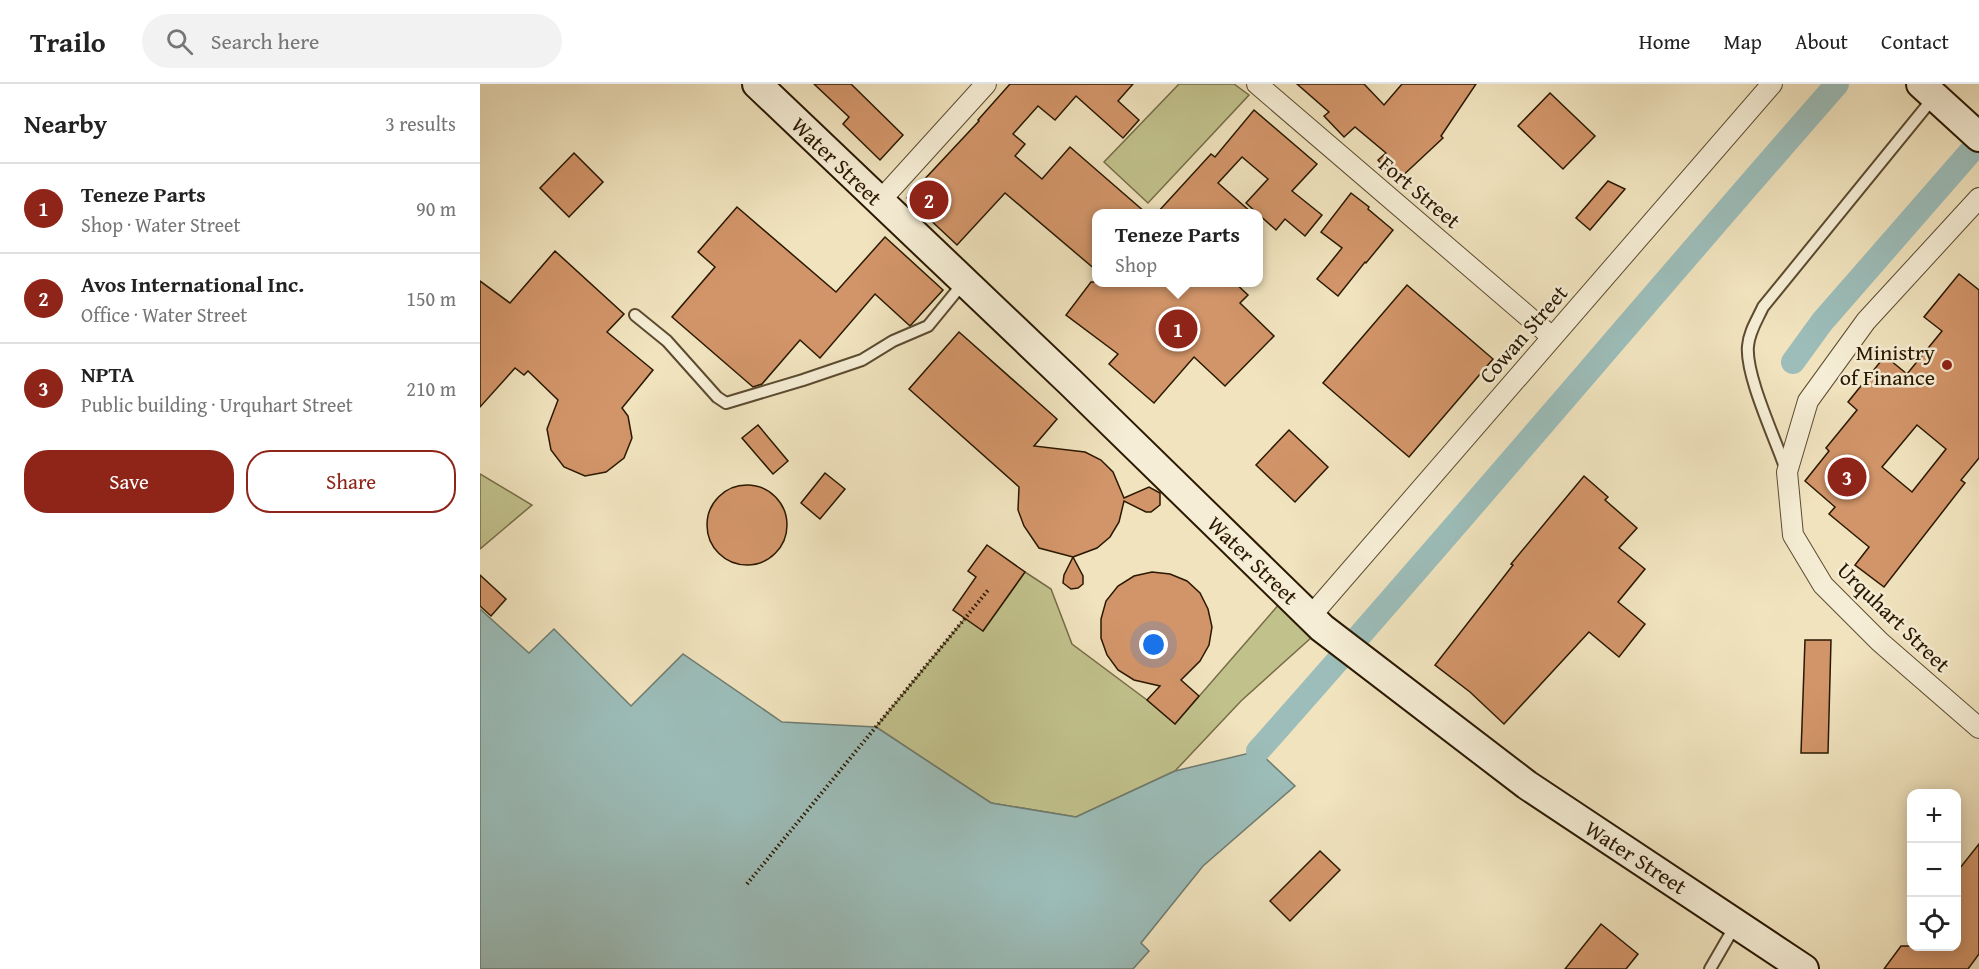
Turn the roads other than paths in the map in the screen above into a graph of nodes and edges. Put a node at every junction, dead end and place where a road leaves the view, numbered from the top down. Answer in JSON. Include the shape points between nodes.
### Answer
{"nodes":[{"id":1,"x":757,"y":84,"type":"edge"},
{"id":2,"x":986,"y":84,"type":"edge"},
{"id":3,"x":1257,"y":84,"type":"edge"},
{"id":4,"x":1772,"y":84,"type":"edge"},
{"id":5,"x":1928,"y":90,"type":"edge"},
{"id":6,"x":1979,"y":137,"type":"edge"},
{"id":7,"x":1979,"y":198,"type":"edge"},
{"id":8,"x":879,"y":202,"type":"junction"},
{"id":9,"x":964,"y":282,"type":"junction"},
{"id":10,"x":635,"y":315,"type":"dead end"},
{"id":11,"x":1552,"y":337,"type":"junction"},
{"id":12,"x":1787,"y":472,"type":"junction"},
{"id":13,"x":1316,"y":622,"type":"junction"},
{"id":14,"x":1979,"y":728,"type":"edge"},
{"id":15,"x":1737,"y":923,"type":"junction"},
{"id":16,"x":1710,"y":969,"type":"edge"},
{"id":17,"x":1804,"y":969,"type":"edge"}],
"edges":[{"from":1,"to":8,"type":"street","name":"Water Street"},
{"from":2,"to":8,"type":"street"},
{"from":3,"to":11,"type":"street","name":"Fort Street"},
{"from":4,"to":11,"type":"street","name":"Cowan Street"},
{"from":5,"to":6,"type":"street"},
{"from":5,"to":12,"type":"lane","via":[[1762,307],[1751,331],[1748,360],[1752,378]]},
{"from":7,"to":12,"type":"street","name":"Urquhart Street","via":[[1866,321],[1808,401]]},
{"from":8,"to":9,"type":"street","name":"Water Street"},
{"from":9,"to":10,"type":"lane","via":[[928,326],[862,360],[726,403],[667,341]]},
{"from":9,"to":13,"type":"street","name":"Water Street"},
{"from":11,"to":13,"type":"street","name":"Cowan Street"},
{"from":12,"to":14,"type":"street","name":"Urquhart Street","via":[[1793,535],[1823,585],[1880,642]]},
{"from":13,"to":15,"type":"street","name":"Water Street","via":[[1527,785]]},
{"from":15,"to":16,"type":"lane"},
{"from":15,"to":17,"type":"street","name":"Water Street"}]}
